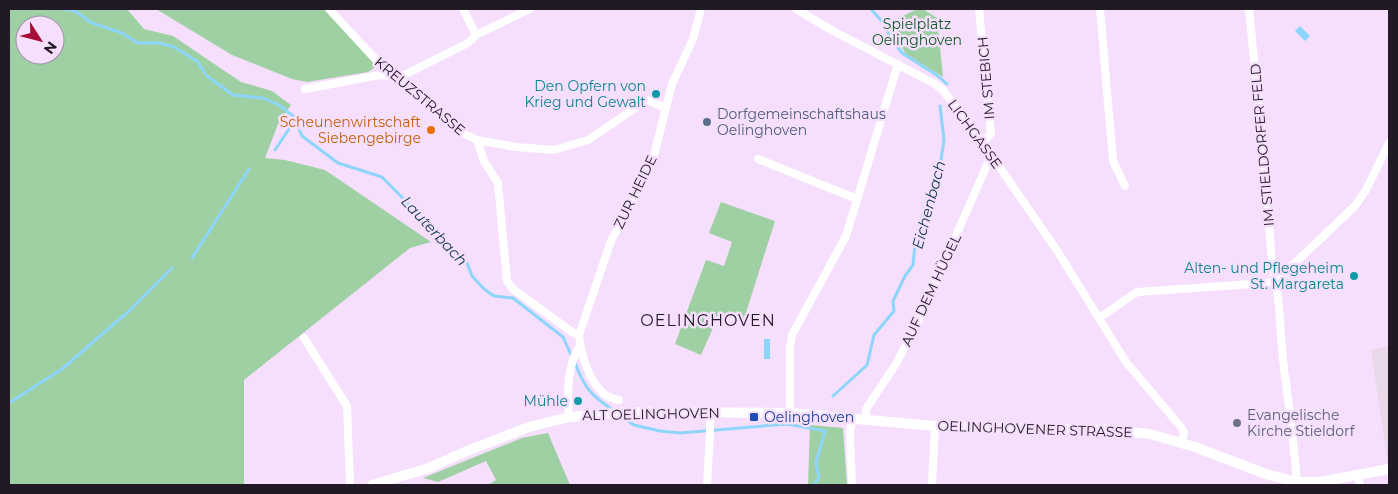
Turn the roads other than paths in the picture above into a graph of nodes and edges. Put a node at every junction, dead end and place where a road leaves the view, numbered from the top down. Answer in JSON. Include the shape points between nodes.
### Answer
{"nodes":[{"id":1,"x":329,"y":9,"type":"edge"},
{"id":2,"x":463,"y":9,"type":"edge"},
{"id":3,"x":530,"y":9,"type":"edge"},
{"id":4,"x":701,"y":9,"type":"edge"},
{"id":5,"x":796,"y":9,"type":"edge"},
{"id":6,"x":979,"y":9,"type":"edge"},
{"id":7,"x":1100,"y":9,"type":"edge"},
{"id":8,"x":1249,"y":9,"type":"edge"},
{"id":9,"x":476,"y":35,"type":"junction"},
{"id":10,"x":898,"y":64,"type":"junction"},
{"id":11,"x":400,"y":77,"type":"junction"},
{"id":12,"x":305,"y":89,"type":"dead end"},
{"id":13,"x":665,"y":108,"type":"junction"},
{"id":14,"x":477,"y":140,"type":"junction"},
{"id":15,"x":983,"y":143,"type":"junction"},
{"id":16,"x":1389,"y":143,"type":"edge"},
{"id":17,"x":991,"y":156,"type":"junction"},
{"id":18,"x":758,"y":160,"type":"dead end"},
{"id":19,"x":1125,"y":186,"type":"dead end"},
{"id":20,"x":857,"y":199,"type":"junction"},
{"id":21,"x":1276,"y":281,"type":"junction"},
{"id":22,"x":1099,"y":318,"type":"junction"},
{"id":23,"x":579,"y":335,"type":"junction"},
{"id":24,"x":304,"y":338,"type":"dead end"},
{"id":25,"x":578,"y":349,"type":"junction"},
{"id":26,"x":619,"y":400,"type":"dead end"},
{"id":27,"x":790,"y":413,"type":"junction"},
{"id":28,"x":569,"y":417,"type":"junction"},
{"id":29,"x":710,"y":417,"type":"junction"},
{"id":30,"x":852,"y":418,"type":"junction"},
{"id":31,"x":865,"y":420,"type":"junction"},
{"id":32,"x":935,"y":426,"type":"junction"},
{"id":33,"x":1182,"y":442,"type":"junction"},
{"id":34,"x":1389,"y":469,"type":"edge"},
{"id":35,"x":1357,"y":474,"type":"junction"},
{"id":36,"x":1297,"y":482,"type":"junction"},
{"id":37,"x":350,"y":485,"type":"edge"},
{"id":38,"x":372,"y":485,"type":"edge"},
{"id":39,"x":707,"y":485,"type":"edge"},
{"id":40,"x":852,"y":485,"type":"edge"},
{"id":41,"x":932,"y":485,"type":"edge"},
{"id":42,"x":1360,"y":485,"type":"edge"}],
"edges":[{"from":1,"to":11,"type":"street","name":"KREUZSTRASSE","via":[[377,61]]},
{"from":2,"to":9,"type":"street"},
{"from":3,"to":9,"type":"street"},
{"from":4,"to":13,"type":"street","name":"ZUR HEIDE","via":[[693,39],[672,84]]},
{"from":5,"to":10,"type":"street","name":"LICHGASSE"},
{"from":6,"to":15,"type":"street","name":"IM STEBICH","via":[[991,133]]},
{"from":7,"to":19,"type":"street","via":[[1113,161]]},
{"from":8,"to":21,"type":"street","name":"IM STIELDORFER FELD"},
{"from":9,"to":11,"type":"street"},
{"from":10,"to":15,"type":"street","name":"LICHGASSE","via":[[943,90]]},
{"from":10,"to":20,"type":"street"},
{"from":11,"to":12,"type":"street","via":[[380,75]]},
{"from":11,"to":14,"type":"street","name":"KREUZSTRASSE","via":[[462,132]]},
{"from":13,"to":14,"type":"street","name":"KREUZSTRASSE","via":[[647,100],[588,140],[554,150]]},
{"from":13,"to":23,"type":"street","name":"ZUR HEIDE","via":[[654,156],[611,241]]},
{"from":14,"to":23,"type":"street","via":[[484,161],[498,183],[507,281],[513,289]]},
{"from":15,"to":17,"type":"street","name":"LICHGASSE"},
{"from":16,"to":21,"type":"street","via":[[1355,206]]},
{"from":17,"to":22,"type":"street","name":"LICHGASSE"},
{"from":17,"to":31,"type":"street","name":"AUF DEM HÜGEL","via":[[920,317],[896,364],[866,409]]},
{"from":18,"to":20,"type":"street"},
{"from":20,"to":27,"type":"street","via":[[846,236],[792,335]]},
{"from":21,"to":22,"type":"street","via":[[1137,292]]},
{"from":21,"to":36,"type":"street","name":"IM STIELDORFER FELD"},
{"from":22,"to":33,"type":"street","name":"LICHGASSE","via":[[1126,362],[1181,427],[1184,433]]},
{"from":23,"to":25,"type":"street","name":"ZUR HEIDE"},
{"from":24,"to":37,"type":"street","via":[[347,406]]},
{"from":25,"to":26,"type":"street","name":"ZUR HEIDE","via":[[595,384],[606,395]]},
{"from":25,"to":28,"type":"street","name":"ZUR HEIDE","via":[[571,370],[567,403]]},
{"from":27,"to":29,"type":"main road","name":"ALT OELINGHOVEN"},
{"from":27,"to":30,"type":"main road","name":"ALT OELINGHOVEN"},
{"from":28,"to":29,"type":"main road","name":"ALT OELINGHOVEN","via":[[629,412]]},
{"from":28,"to":38,"type":"main road","name":"ALT OELINGHOVEN","via":[[522,430],[429,468]]},
{"from":29,"to":39,"type":"street"},
{"from":30,"to":31,"type":"main road","name":"OELINGHOVENER STRASSE"},
{"from":30,"to":40,"type":"street"},
{"from":31,"to":32,"type":"main road","name":"OELINGHOVENER STRASSE"},
{"from":32,"to":33,"type":"main road","name":"OELINGHOVENER STRASSE","via":[[1111,430],[1150,434]]},
{"from":32,"to":41,"type":"street"},
{"from":33,"to":36,"type":"main road","name":"OELINGHOVENER STRASSE","via":[[1266,474]]},
{"from":34,"to":35,"type":"main road","name":"OELINGHOVENER STRASSE"},
{"from":35,"to":36,"type":"main road","name":"OELINGHOVENER STRASSE","via":[[1319,482]]},
{"from":35,"to":42,"type":"street"}]}
